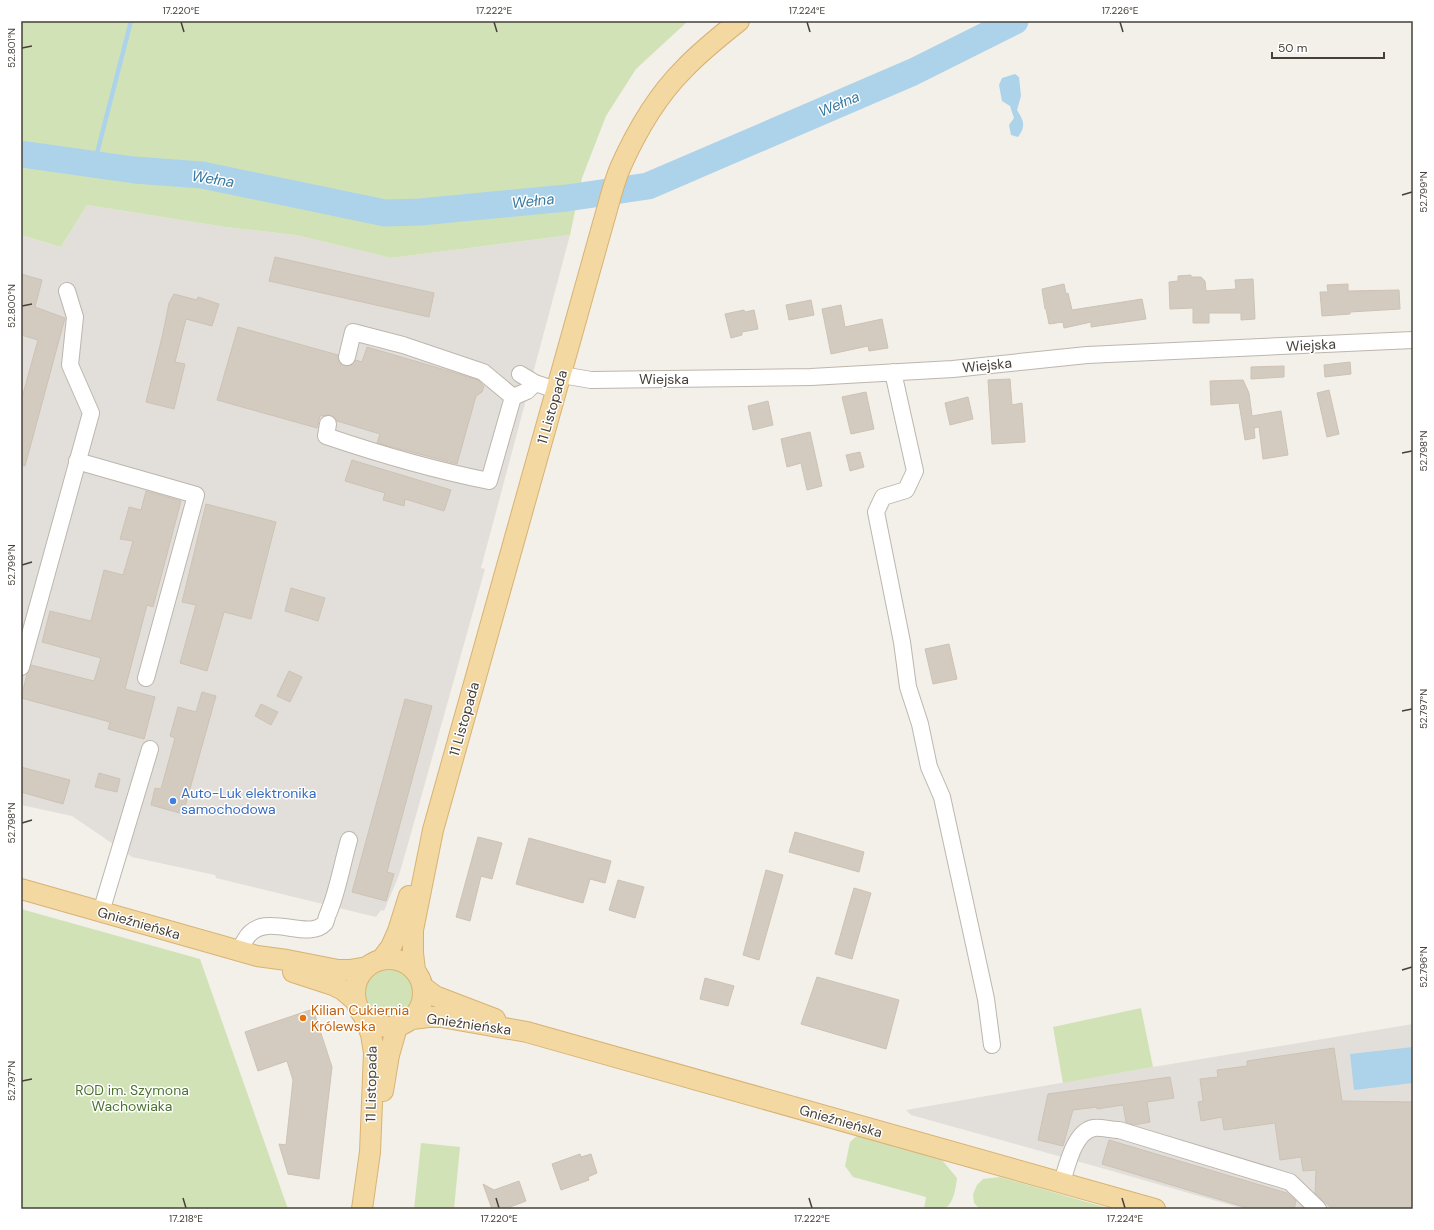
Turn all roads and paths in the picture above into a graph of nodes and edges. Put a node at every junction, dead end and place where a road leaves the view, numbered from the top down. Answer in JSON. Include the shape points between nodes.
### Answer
{"nodes":[{"id":1,"x":739,"y":21,"type":"edge"},
{"id":2,"x":67,"y":291,"type":"dead end"},
{"id":3,"x":1413,"y":340,"type":"edge"},
{"id":4,"x":347,"y":357,"type":"dead end"},
{"id":5,"x":893,"y":372,"type":"junction"},
{"id":6,"x":520,"y":374,"type":"dead end"},
{"id":7,"x":559,"y":382,"type":"junction"},
{"id":8,"x":535,"y":383,"type":"junction"},
{"id":9,"x":512,"y":397,"type":"junction"},
{"id":10,"x":328,"y":424,"type":"dead end"},
{"id":11,"x":77,"y":461,"type":"junction"},
{"id":12,"x":21,"y":667,"type":"edge"},
{"id":13,"x":146,"y":678,"type":"dead end"},
{"id":14,"x":150,"y":749,"type":"dead end"},
{"id":15,"x":433,"y":830,"type":"junction"},
{"id":16,"x":349,"y":840,"type":"dead end"},
{"id":17,"x":21,"y":889,"type":"edge"},
{"id":18,"x":101,"y":912,"type":"junction"},
{"id":19,"x":249,"y":953,"type":"junction"},
{"id":20,"x":374,"y":963,"type":"junction"},
{"id":21,"x":419,"y":979,"type":"junction"},
{"id":22,"x":360,"y":1009,"type":"junction"},
{"id":23,"x":404,"y":1023,"type":"junction"},
{"id":24,"x":527,"y":1032,"type":"junction"},
{"id":25,"x":992,"y":1045,"type":"dead end"},
{"id":26,"x":370,"y":1152,"type":"junction"},
{"id":27,"x":1062,"y":1182,"type":"junction"},
{"id":28,"x":362,"y":1209,"type":"edge"},
{"id":29,"x":1155,"y":1209,"type":"edge"},
{"id":30,"x":1318,"y":1209,"type":"edge"}],
"edges":[{"from":1,"to":7,"type":"main road","name":"11 Listopada","via":[[683,69],[664,92],[648,114],[620,170]]},
{"from":2,"to":11,"type":"street","via":[[75,317],[70,365],[91,413]]},
{"from":3,"to":5,"type":"street","name":"Wiejska","via":[[1087,355],[953,369]]},
{"from":4,"to":9,"type":"street","via":[[353,332],[403,345],[483,372]]},
{"from":5,"to":7,"type":"street","name":"Wiejska","via":[[796,377]]},
{"from":5,"to":25,"type":"street","via":[[916,471],[906,490],[883,498],[876,512],[902,642],[908,687],[930,767],[942,797],[986,999]]},
{"from":6,"to":8,"type":"street","name":"Wiejska"},
{"from":7,"to":8,"type":"street","name":"Wiejska"},
{"from":7,"to":15,"type":"main road","name":"11 Listopada"},
{"from":8,"to":9,"type":"street","via":[[527,391]]},
{"from":9,"to":10,"type":"street","via":[[489,481],[353,446],[326,436]]},
{"from":11,"to":12,"type":"street"},
{"from":11,"to":13,"type":"street","via":[[196,495]]},
{"from":14,"to":18,"type":"street"},
{"from":15,"to":20,"type":"main road","name":"11 Listopada","via":[[391,947]]},
{"from":15,"to":21,"type":"main road","name":"11 Listopada","via":[[414,930],[412,953]]},
{"from":16,"to":19,"type":"street","via":[[325,923],[307,930],[271,925],[258,928],[245,940]]},
{"from":17,"to":18,"type":"main road","name":"Gnieźnieńska"},
{"from":18,"to":19,"type":"main road","name":"Gnieźnieńska"},
{"from":19,"to":20,"type":"main road","name":"Gnieźnieńska","via":[[338,970],[350,970]]},
{"from":19,"to":22,"type":"main road","name":"Gnieźnieńska","via":[[286,970],[343,990]]},
{"from":20,"to":21,"type":"main road","via":[[391,959],[400,960],[408,964]]},
{"from":20,"to":22,"type":"main road","via":[[360,974],[356,982],[355,992]]},
{"from":21,"to":23,"type":"main road","via":[[422,1004],[418,1012]]},
{"from":21,"to":24,"type":"main road","name":"Gnieźnieńska","via":[[435,996]]},
{"from":22,"to":23,"type":"main road","via":[[371,1022],[379,1026],[388,1027]]},
{"from":22,"to":26,"type":"main road","name":"11 Listopada","via":[[371,1034],[374,1053]]},
{"from":23,"to":24,"type":"main road","name":"Gnieźnieńska","via":[[428,1017],[441,1017]]},
{"from":23,"to":26,"type":"main road","name":"11 Listopada","via":[[388,1055],[379,1116]]},
{"from":24,"to":27,"type":"main road","name":"Gnieźnieńska"},
{"from":26,"to":28,"type":"main road","name":"11 Listopada"},
{"from":27,"to":29,"type":"main road","name":"Gnieźnieńska"},
{"from":27,"to":30,"type":"street","via":[[1076,1141],[1084,1132],[1093,1128],[1119,1130],[1290,1182]]}]}
